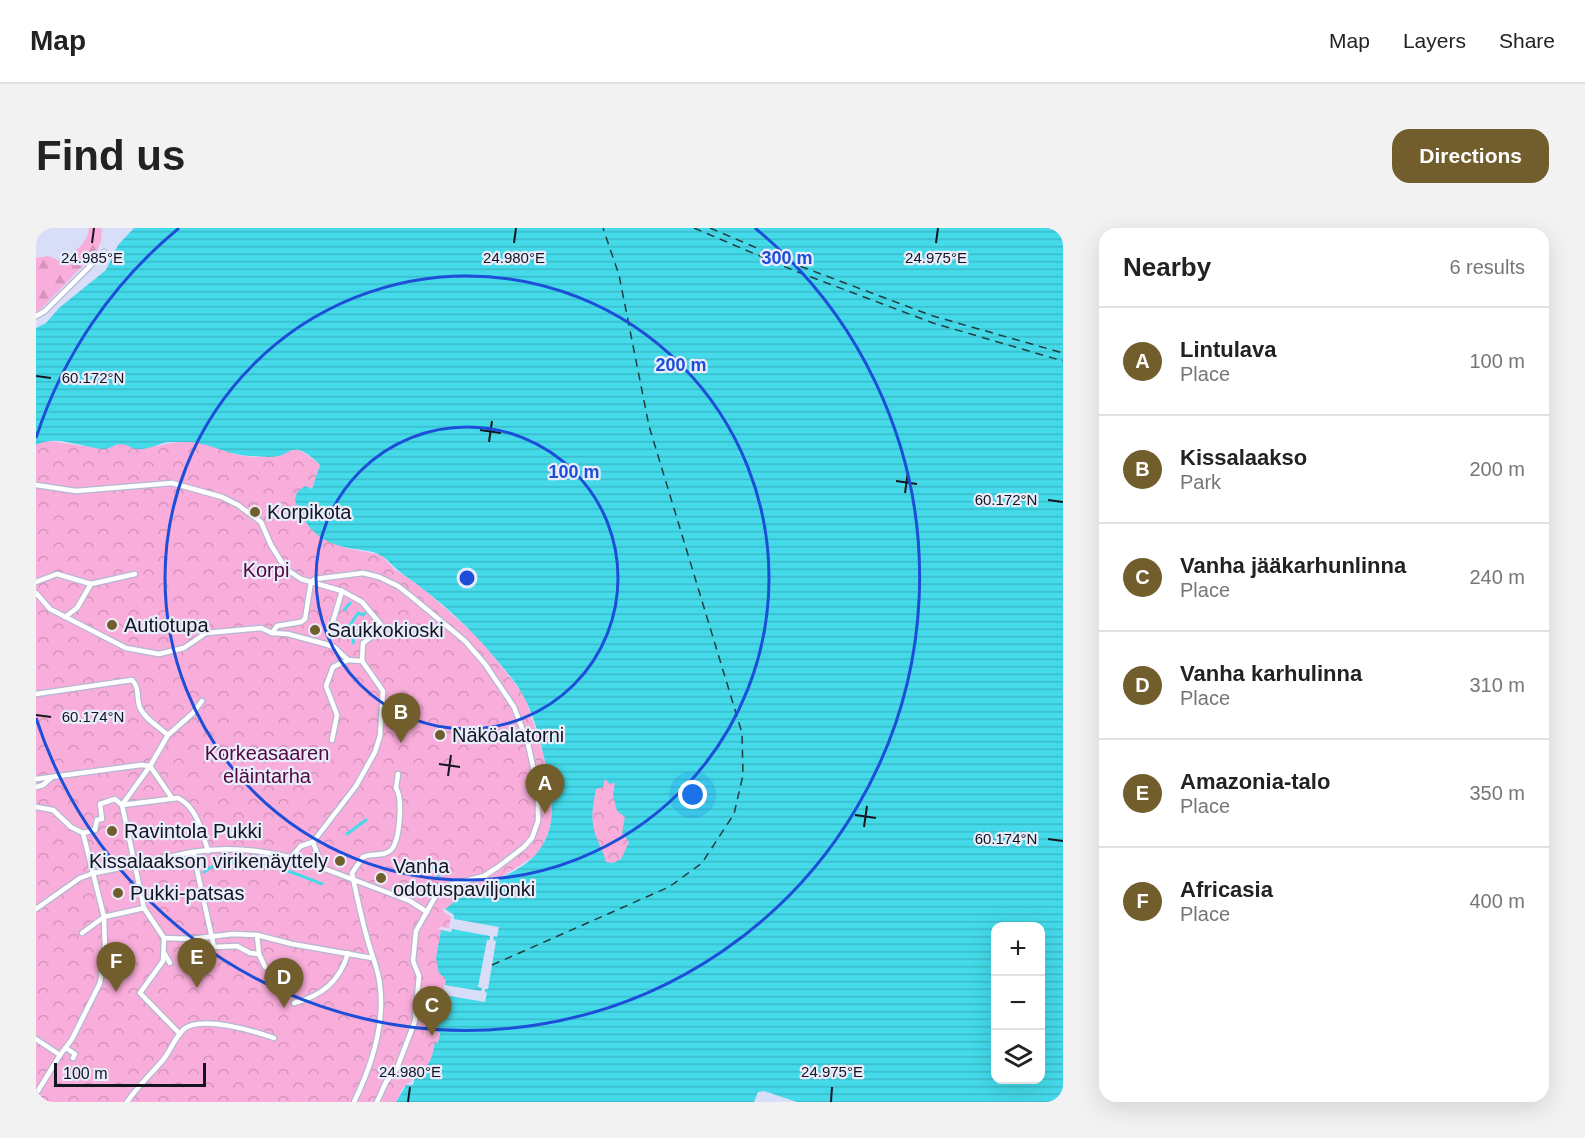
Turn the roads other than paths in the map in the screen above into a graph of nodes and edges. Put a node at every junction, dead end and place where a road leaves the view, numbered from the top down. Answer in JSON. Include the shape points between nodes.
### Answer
{"nodes":[{"id":1,"x":104,"y":252,"type":"dead end"},
{"id":2,"x":36,"y":316,"type":"edge"},
{"id":3,"x":36,"y":485,"type":"edge"},
{"id":4,"x":135,"y":574,"type":"dead end"},
{"id":5,"x":36,"y":582,"type":"edge"},
{"id":6,"x":311,"y":582,"type":"junction"},
{"id":7,"x":91,"y":584,"type":"junction"},
{"id":8,"x":342,"y":591,"type":"junction"},
{"id":9,"x":36,"y":593,"type":"edge"},
{"id":10,"x":64,"y":617,"type":"junction"},
{"id":11,"x":331,"y":628,"type":"dead end"},
{"id":12,"x":272,"y":633,"type":"junction"},
{"id":13,"x":348,"y":660,"type":"junction"},
{"id":14,"x":362,"y":661,"type":"junction"},
{"id":15,"x":36,"y":694,"type":"edge"},
{"id":16,"x":202,"y":701,"type":"dead end"},
{"id":17,"x":168,"y":735,"type":"junction"},
{"id":18,"x":332,"y":740,"type":"dead end"},
{"id":19,"x":150,"y":766,"type":"junction"},
{"id":20,"x":398,"y":774,"type":"dead end"},
{"id":21,"x":51,"y":778,"type":"junction"},
{"id":22,"x":36,"y":779,"type":"edge"},
{"id":23,"x":36,"y":787,"type":"edge"},
{"id":24,"x":172,"y":798,"type":"junction"},
{"id":25,"x":122,"y":805,"type":"junction"},
{"id":26,"x":36,"y":807,"type":"edge"},
{"id":27,"x":83,"y":833,"type":"junction"},
{"id":28,"x":313,"y":842,"type":"junction"},
{"id":29,"x":208,"y":851,"type":"junction"},
{"id":30,"x":193,"y":852,"type":"junction"},
{"id":31,"x":291,"y":857,"type":"junction"},
{"id":32,"x":134,"y":866,"type":"junction"},
{"id":33,"x":323,"y":869,"type":"junction"},
{"id":34,"x":94,"y":873,"type":"junction"},
{"id":35,"x":353,"y":880,"type":"junction"},
{"id":36,"x":144,"y":908,"type":"junction"},
{"id":37,"x":36,"y":909,"type":"edge"},
{"id":38,"x":427,"y":912,"type":"junction"},
{"id":39,"x":104,"y":917,"type":"junction"},
{"id":40,"x":82,"y":933,"type":"dead end"},
{"id":41,"x":257,"y":935,"type":"junction"},
{"id":42,"x":164,"y":938,"type":"junction"},
{"id":43,"x":213,"y":938,"type":"junction"},
{"id":44,"x":164,"y":953,"type":"junction"},
{"id":45,"x":348,"y":953,"type":"junction"},
{"id":46,"x":259,"y":954,"type":"junction"},
{"id":47,"x":372,"y":958,"type":"junction"},
{"id":48,"x":171,"y":963,"type":"dead end"},
{"id":49,"x":265,"y":967,"type":"dead end"},
{"id":50,"x":294,"y":1003,"type":"dead end"},
{"id":51,"x":180,"y":1034,"type":"junction"},
{"id":52,"x":274,"y":1038,"type":"dead end"},
{"id":53,"x":36,"y":1039,"type":"edge"},
{"id":54,"x":66,"y":1048,"type":"junction"},
{"id":55,"x":60,"y":1055,"type":"junction"},
{"id":56,"x":73,"y":1058,"type":"dead end"},
{"id":57,"x":36,"y":1094,"type":"edge"},
{"id":58,"x":127,"y":1102,"type":"edge"},
{"id":59,"x":354,"y":1102,"type":"edge"},
{"id":60,"x":377,"y":1102,"type":"edge"}],
"edges":[{"from":1,"to":2,"type":"lane"},
{"from":3,"to":6,"type":"lane","via":[[76,491],[172,483],[222,497],[260,520],[286,569]]},
{"from":4,"to":7,"type":"lane"},
{"from":5,"to":7,"type":"lane","via":[[57,574]]},
{"from":6,"to":8,"type":"lane"},
{"from":6,"to":12,"type":"lane","via":[[305,619],[277,626]]},
{"from":6,"to":38,"type":"lane","via":[[363,573],[398,586],[475,651],[506,693],[522,726],[539,797],[539,819],[532,838],[484,876],[439,890]]},
{"from":7,"to":10,"type":"lane","via":[[77,608]]},
{"from":8,"to":11,"type":"lane"},
{"from":8,"to":14,"type":"lane","via":[[362,602],[382,626],[363,643]]},
{"from":9,"to":10,"type":"lane","via":[[50,609]]},
{"from":10,"to":12,"type":"lane","via":[[126,648],[159,654],[184,648],[206,633],[261,628]]},
{"from":12,"to":13,"type":"lane","via":[[334,647]]},
{"from":13,"to":14,"type":"lane"},
{"from":13,"to":18,"type":"lane","via":[[333,667],[326,686],[337,715]]},
{"from":14,"to":28,"type":"lane","via":[[383,691],[379,740],[356,786]]},
{"from":15,"to":17,"type":"lane","via":[[132,680],[138,688],[141,709]]},
{"from":16,"to":17,"type":"lane"},
{"from":17,"to":19,"type":"lane"},
{"from":19,"to":21,"type":"lane"},
{"from":19,"to":24,"type":"lane"},
{"from":19,"to":25,"type":"lane"},
{"from":20,"to":35,"type":"lane","via":[[400,807],[395,844],[386,853],[363,857],[352,873]]},
{"from":21,"to":22,"type":"lane"},
{"from":21,"to":23,"type":"lane"},
{"from":24,"to":25,"type":"lane"},
{"from":24,"to":29,"type":"lane","via":[[186,802],[192,809]]},
{"from":25,"to":27,"type":"lane","via":[[116,799],[100,804],[102,819],[97,820],[95,830]]},
{"from":25,"to":32,"type":"lane"},
{"from":26,"to":27,"type":"lane","via":[[53,810]]},
{"from":27,"to":34,"type":"lane"},
{"from":28,"to":31,"type":"lane"},
{"from":28,"to":33,"type":"lane"},
{"from":29,"to":30,"type":"lane"},
{"from":29,"to":31,"type":"lane","via":[[251,850]]},
{"from":30,"to":32,"type":"lane"},
{"from":30,"to":43,"type":"lane"},
{"from":31,"to":33,"type":"lane"},
{"from":32,"to":34,"type":"lane"},
{"from":32,"to":36,"type":"lane"},
{"from":33,"to":35,"type":"lane"},
{"from":34,"to":37,"type":"lane","via":[[80,878]]},
{"from":34,"to":39,"type":"lane"},
{"from":35,"to":38,"type":"lane","via":[[410,901]]},
{"from":35,"to":47,"type":"lane"},
{"from":36,"to":39,"type":"lane"},
{"from":36,"to":42,"type":"lane"},
{"from":38,"to":60,"type":"lane","via":[[416,931],[413,961],[419,976],[415,1021],[397,1068]]},
{"from":39,"to":40,"type":"lane"},
{"from":39,"to":54,"type":"lane","via":[[102,975]]},
{"from":41,"to":43,"type":"lane"},
{"from":41,"to":45,"type":"lane"},
{"from":41,"to":46,"type":"lane"},
{"from":42,"to":43,"type":"lane"},
{"from":42,"to":44,"type":"lane"},
{"from":43,"to":46,"type":"lane","via":[[214,947],[237,946]]},
{"from":44,"to":48,"type":"lane"},
{"from":44,"to":51,"type":"lane","via":[[159,968],[140,993]]},
{"from":45,"to":47,"type":"lane"},
{"from":45,"to":50,"type":"lane","via":[[332,984],[316,997]]},
{"from":46,"to":49,"type":"lane"},
{"from":47,"to":59,"type":"lane","via":[[380,984],[380,1023],[373,1058]]},
{"from":51,"to":52,"type":"lane","via":[[192,1024],[206,1023],[249,1029]]},
{"from":51,"to":58,"type":"lane"},
{"from":53,"to":55,"type":"lane"},
{"from":54,"to":55,"type":"lane"},
{"from":54,"to":56,"type":"lane","via":[[75,1054]]},
{"from":55,"to":57,"type":"lane"}]}
